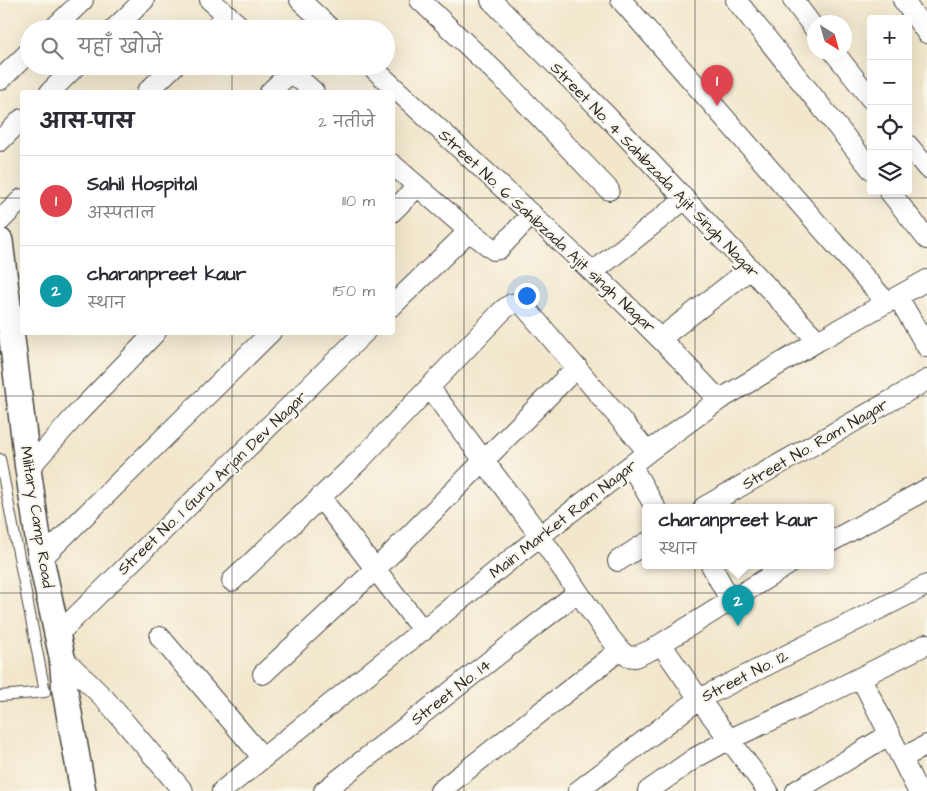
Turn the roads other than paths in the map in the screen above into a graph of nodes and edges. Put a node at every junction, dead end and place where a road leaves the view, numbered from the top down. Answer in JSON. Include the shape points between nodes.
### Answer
{"nodes":[{"id":1,"x":83,"y":0,"type":"edge"},
{"id":2,"x":144,"y":0,"type":"edge"},
{"id":3,"x":210,"y":0,"type":"edge"},
{"id":4,"x":300,"y":0,"type":"edge"},
{"id":5,"x":420,"y":0,"type":"edge"},
{"id":6,"x":491,"y":0,"type":"edge"},
{"id":7,"x":622,"y":0,"type":"edge"},
{"id":8,"x":736,"y":0,"type":"edge"},
{"id":9,"x":793,"y":0,"type":"edge"},
{"id":10,"x":903,"y":0,"type":"edge"},
{"id":11,"x":228,"y":15,"type":"junction"},
{"id":12,"x":807,"y":19,"type":"edge"},
{"id":13,"x":62,"y":20,"type":"edge"},
{"id":14,"x":123,"y":20,"type":"edge"},
{"id":15,"x":223,"y":20,"type":"edge"},
{"id":16,"x":233,"y":20,"type":"edge"},
{"id":17,"x":321,"y":20,"type":"edge"},
{"id":18,"x":927,"y":33,"type":"edge"},
{"id":19,"x":840,"y":60,"type":"edge"},
{"id":20,"x":20,"y":61,"type":"edge"},
{"id":21,"x":67,"y":75,"type":"edge"},
{"id":22,"x":165,"y":75,"type":"edge"},
{"id":23,"x":283,"y":75,"type":"edge"},
{"id":24,"x":295,"y":75,"type":"edge"},
{"id":25,"x":381,"y":75,"type":"edge"},
{"id":26,"x":0,"y":80,"type":"edge"},
{"id":27,"x":52,"y":90,"type":"edge"},
{"id":28,"x":149,"y":90,"type":"edge"},
{"id":29,"x":272,"y":90,"type":"edge"},
{"id":30,"x":312,"y":90,"type":"edge"},
{"id":31,"x":867,"y":93,"type":"edge"},
{"id":32,"x":20,"y":121,"type":"edge"},
{"id":33,"x":0,"y":141,"type":"edge"},
{"id":34,"x":912,"y":150,"type":"edge"},
{"id":35,"x":867,"y":164,"type":"edge"},
{"id":36,"x":395,"y":167,"type":"edge"},
{"id":37,"x":927,"y":168,"type":"edge"},
{"id":38,"x":417,"y":187,"type":"junction"},
{"id":39,"x":609,"y":190,"type":"dead end"},
{"id":40,"x":892,"y":195,"type":"edge"},
{"id":41,"x":685,"y":199,"type":"junction"},
{"id":42,"x":20,"y":201,"type":"edge"},
{"id":43,"x":395,"y":209,"type":"edge"},
{"id":44,"x":532,"y":214,"type":"junction"},
{"id":45,"x":0,"y":221,"type":"edge"},
{"id":46,"x":469,"y":231,"type":"junction"},
{"id":47,"x":927,"y":239,"type":"edge"},
{"id":48,"x":0,"y":241,"type":"edge"},
{"id":49,"x":750,"y":269,"type":"junction"},
{"id":50,"x":593,"y":272,"type":"junction"},
{"id":51,"x":927,"y":280,"type":"edge"},
{"id":52,"x":893,"y":300,"type":"junction"},
{"id":53,"x":395,"y":303,"type":"edge"},
{"id":54,"x":17,"y":335,"type":"edge"},
{"id":55,"x":153,"y":335,"type":"edge"},
{"id":56,"x":267,"y":335,"type":"edge"},
{"id":57,"x":362,"y":335,"type":"edge"},
{"id":58,"x":661,"y":338,"type":"junction"},
{"id":59,"x":818,"y":341,"type":"junction"},
{"id":60,"x":927,"y":347,"type":"edge"},
{"id":61,"x":576,"y":367,"type":"junction"},
{"id":62,"x":927,"y":380,"type":"edge"},
{"id":63,"x":428,"y":387,"type":"junction"},
{"id":64,"x":719,"y":400,"type":"junction"},
{"id":65,"x":648,"y":452,"type":"junction"},
{"id":66,"x":0,"y":459,"type":"edge"},
{"id":67,"x":484,"y":461,"type":"junction"},
{"id":68,"x":631,"y":465,"type":"junction"},
{"id":69,"x":28,"y":469,"type":"junction"},
{"id":70,"x":927,"y":489,"type":"edge"},
{"id":71,"x":320,"y":497,"type":"junction"},
{"id":72,"x":654,"y":504,"type":"edge"},
{"id":73,"x":709,"y":504,"type":"edge"},
{"id":74,"x":540,"y":536,"type":"junction"},
{"id":75,"x":834,"y":540,"type":"edge"},
{"id":76,"x":642,"y":546,"type":"edge"},
{"id":77,"x":41,"y":559,"type":"junction"},
{"id":78,"x":618,"y":561,"type":"dead end"},
{"id":79,"x":376,"y":569,"type":"junction"},
{"id":80,"x":713,"y":569,"type":"edge"},
{"id":81,"x":781,"y":569,"type":"edge"},
{"id":82,"x":232,"y":582,"type":"dead end"},
{"id":83,"x":927,"y":585,"type":"edge"},
{"id":84,"x":578,"y":592,"type":"junction"},
{"id":85,"x":730,"y":600,"type":"junction"},
{"id":86,"x":423,"y":631,"type":"junction"},
{"id":87,"x":160,"y":637,"type":"dead end"},
{"id":88,"x":661,"y":644,"type":"junction"},
{"id":89,"x":927,"y":644,"type":"edge"},
{"id":90,"x":60,"y":646,"type":"junction"},
{"id":91,"x":620,"y":650,"type":"junction"},
{"id":92,"x":263,"y":674,"type":"dead end"},
{"id":93,"x":861,"y":678,"type":"junction"},
{"id":94,"x":0,"y":696,"type":"edge"},
{"id":95,"x":699,"y":699,"type":"junction"},
{"id":96,"x":890,"y":734,"type":"junction"},
{"id":97,"x":730,"y":739,"type":"junction"},
{"id":98,"x":927,"y":745,"type":"edge"},
{"id":99,"x":263,"y":758,"type":"junction"},
{"id":100,"x":902,"y":758,"type":"junction"},
{"id":101,"x":83,"y":791,"type":"edge"},
{"id":102,"x":183,"y":791,"type":"edge"},
{"id":103,"x":222,"y":791,"type":"edge"},
{"id":104,"x":324,"y":791,"type":"edge"},
{"id":105,"x":440,"y":791,"type":"edge"},
{"id":106,"x":578,"y":791,"type":"edge"},
{"id":107,"x":648,"y":791,"type":"edge"},
{"id":108,"x":768,"y":791,"type":"edge"},
{"id":109,"x":796,"y":791,"type":"edge"},
{"id":110,"x":918,"y":791,"type":"edge"}],
"edges":[{"from":1,"to":13,"type":"street"},
{"from":2,"to":14,"type":"street"},
{"from":3,"to":11,"type":"street"},
{"from":4,"to":17,"type":"street"},
{"from":5,"to":39,"type":"street","via":[[508,84]]},
{"from":6,"to":41,"type":"street","name":"Street No. 4 Sahibzada Ajit Singh Nagar"},
{"from":7,"to":52,"type":"street"},
{"from":8,"to":35,"type":"street"},
{"from":9,"to":12,"type":"street"},
{"from":10,"to":18,"type":"street"},
{"from":11,"to":15,"type":"street"},
{"from":11,"to":16,"type":"street"},
{"from":19,"to":31,"type":"street"},
{"from":20,"to":26,"type":"street"},
{"from":21,"to":27,"type":"street"},
{"from":22,"to":28,"type":"street"},
{"from":23,"to":29,"type":"street"},
{"from":24,"to":30,"type":"street"},
{"from":25,"to":44,"type":"street","name":"Street No. 6 Sahibzada Ajit singh Nagar"},
{"from":32,"to":33,"type":"street"},
{"from":34,"to":37,"type":"street"},
{"from":36,"to":38,"type":"street"},
{"from":38,"to":43,"type":"street"},
{"from":38,"to":46,"type":"street"},
{"from":40,"to":47,"type":"street"},
{"from":41,"to":49,"type":"street","name":"Street No. 4 Sahibzada Ajit Singh Nagar"},
{"from":41,"to":50,"type":"street"},
{"from":42,"to":45,"type":"street"},
{"from":44,"to":46,"type":"street","via":[[496,251]]},
{"from":44,"to":50,"type":"street","name":"Street No. 6 Sahibzada Ajit singh Nagar"},
{"from":46,"to":53,"type":"street"},
{"from":48,"to":54,"type":"street","name":"Military Camp Road"},
{"from":49,"to":58,"type":"street"},
{"from":49,"to":59,"type":"street","name":"Street No. 4 Sahibzada Ajit Singh Nagar"},
{"from":50,"to":58,"type":"street","name":"Street No. 6 Sahibzada Ajit singh Nagar"},
{"from":51,"to":52,"type":"street","name":"Main Market Ram Nagar"},
{"from":52,"to":59,"type":"street","name":"Main Market Ram Nagar"},
{"from":52,"to":60,"type":"street"},
{"from":54,"to":69,"type":"street","name":"Military Camp Road"},
{"from":55,"to":69,"type":"street"},
{"from":56,"to":77,"type":"street"},
{"from":57,"to":90,"type":"street","name":"Street No. 1 Guru Arjan Dev Nagar"},
{"from":58,"to":64,"type":"street","name":"Street No. 6 Sahibzada Ajit singh Nagar"},
{"from":59,"to":64,"type":"street","name":"Main Market Ram Nagar"},
{"from":61,"to":63,"type":"street","via":[[524,306],[514,303],[502,311]]},
{"from":61,"to":65,"type":"street"},
{"from":61,"to":67,"type":"street"},
{"from":62,"to":73,"type":"street","name":"Street No. Ram Nagar"},
{"from":63,"to":67,"type":"street"},
{"from":63,"to":71,"type":"street","via":[[360,460]]},
{"from":64,"to":65,"type":"street","name":"Main Market Ram Nagar"},
{"from":65,"to":68,"type":"street","name":"Main Market Ram Nagar"},
{"from":66,"to":94,"type":"lane","via":[[45,692]]},
{"from":67,"to":74,"type":"street"},
{"from":67,"to":79,"type":"street"},
{"from":68,"to":72,"type":"street"},
{"from":68,"to":74,"type":"street","name":"Main Market Ram Nagar"},
{"from":69,"to":77,"type":"street","name":"Military Camp Road"},
{"from":70,"to":75,"type":"street"},
{"from":71,"to":79,"type":"street"},
{"from":71,"to":82,"type":"street"},
{"from":74,"to":84,"type":"street"},
{"from":74,"to":86,"type":"street","name":"Main Market Ram Nagar"},
{"from":76,"to":78,"type":"street"},
{"from":77,"to":90,"type":"street","name":"Military Camp Road"},
{"from":79,"to":86,"type":"street"},
{"from":79,"to":92,"type":"street"},
{"from":80,"to":85,"type":"street"},
{"from":81,"to":85,"type":"street"},
{"from":83,"to":95,"type":"street","name":"Street No. 12"},
{"from":84,"to":91,"type":"street"},
{"from":84,"to":104,"type":"street","name":"Street No. 14"},
{"from":85,"to":88,"type":"street"},
{"from":86,"to":99,"type":"street","name":"Main Market Ram Nagar"},
{"from":87,"to":99,"type":"street"},
{"from":88,"to":91,"type":"street","via":[[635,657]]},
{"from":88,"to":95,"type":"street"},
{"from":89,"to":93,"type":"street"},
{"from":90,"to":101,"type":"street","name":"Military Camp Road"},
{"from":90,"to":102,"type":"street"},
{"from":91,"to":105,"type":"street"},
{"from":93,"to":96,"type":"street"},
{"from":93,"to":97,"type":"street"},
{"from":95,"to":97,"type":"street"},
{"from":95,"to":106,"type":"street","name":"Street No. 12"},
{"from":96,"to":100,"type":"street"},
{"from":96,"to":109,"type":"street"},
{"from":97,"to":107,"type":"street","via":[[695,758]]},
{"from":97,"to":108,"type":"street"},
{"from":98,"to":100,"type":"street"},
{"from":99,"to":103,"type":"street","name":"Main Market Ram Nagar"},
{"from":100,"to":110,"type":"street"}]}
